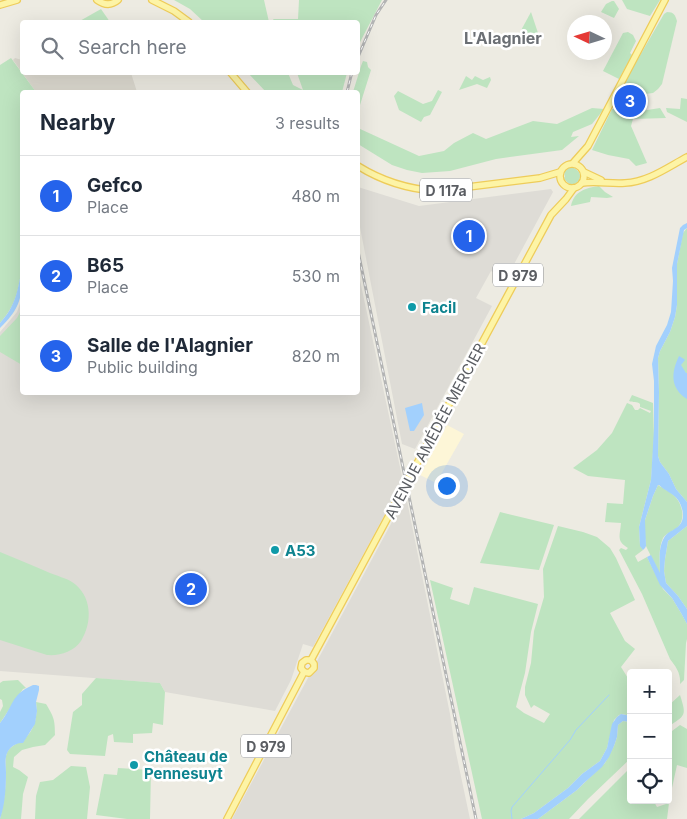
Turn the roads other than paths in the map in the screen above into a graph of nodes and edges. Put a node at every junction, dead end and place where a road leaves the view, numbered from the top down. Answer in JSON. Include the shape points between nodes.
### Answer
{"nodes":[{"id":1,"x":17,"y":0,"type":"edge"},
{"id":2,"x":97,"y":0,"type":"edge"},
{"id":3,"x":118,"y":0,"type":"edge"},
{"id":4,"x":152,"y":0,"type":"edge"},
{"id":5,"x":665,"y":0,"type":"edge"},
{"id":6,"x":0,"y":5,"type":"edge"},
{"id":7,"x":186,"y":20,"type":"edge"},
{"id":8,"x":233,"y":75,"type":"edge"},
{"id":9,"x":245,"y":90,"type":"edge"},
{"id":10,"x":588,"y":146,"type":"junction"},
{"id":11,"x":687,"y":156,"type":"edge"},
{"id":12,"x":573,"y":164,"type":"junction"},
{"id":13,"x":360,"y":167,"type":"edge"},
{"id":14,"x":582,"y":170,"type":"junction"},
{"id":15,"x":560,"y":172,"type":"junction"},
{"id":16,"x":540,"y":178,"type":"junction"},
{"id":17,"x":582,"y":182,"type":"junction"},
{"id":18,"x":607,"y":182,"type":"junction"},
{"id":19,"x":563,"y":183,"type":"junction"},
{"id":20,"x":574,"y":188,"type":"junction"},
{"id":21,"x":562,"y":203,"type":"junction"},
{"id":22,"x":311,"y":660,"type":"junction"},
{"id":23,"x":304,"y":672,"type":"junction"},
{"id":24,"x":227,"y":819,"type":"edge"}],
"edges":[{"from":1,"to":6,"type":"main road"},
{"from":2,"to":3,"type":"main road","via":[[103,4]]},
{"from":4,"to":7,"type":"main road"},
{"from":5,"to":10,"type":"main road"},
{"from":8,"to":9,"type":"main road"},
{"from":10,"to":12,"type":"main road"},
{"from":10,"to":14,"type":"main road"},
{"from":11,"to":18,"type":"main road","via":[[645,179],[628,183]]},
{"from":12,"to":14,"type":"main road"},
{"from":12,"to":15,"type":"main road","via":[[566,165]]},
{"from":13,"to":16,"type":"main road","number":"D 117a","via":[[398,185],[419,190],[436,191]]},
{"from":14,"to":17,"type":"main road"},
{"from":14,"to":18,"type":"main road"},
{"from":15,"to":16,"type":"main road","number":"D 117a"},
{"from":15,"to":19,"type":"main road"},
{"from":16,"to":19,"type":"main road","number":"D 117a"},
{"from":17,"to":18,"type":"main road"},
{"from":17,"to":20,"type":"main road"},
{"from":19,"to":20,"type":"main road"},
{"from":19,"to":21,"type":"main road","name":"AVENUE AMÉDÉE MERCIER","number":"D 979"},
{"from":20,"to":21,"type":"main road","name":"AVENUE AMÉDÉE MERCIER","number":"D 979"},
{"from":21,"to":22,"type":"main road","name":"AVENUE AMÉDÉE MERCIER","number":"D 979","via":[[551,214]]},
{"from":22,"to":23,"type":"main road","via":[[302,663]]},
{"from":22,"to":23,"type":"main road","via":[[314,668],[311,672]]},
{"from":23,"to":24,"type":"main road","number":"D 979"}]}
